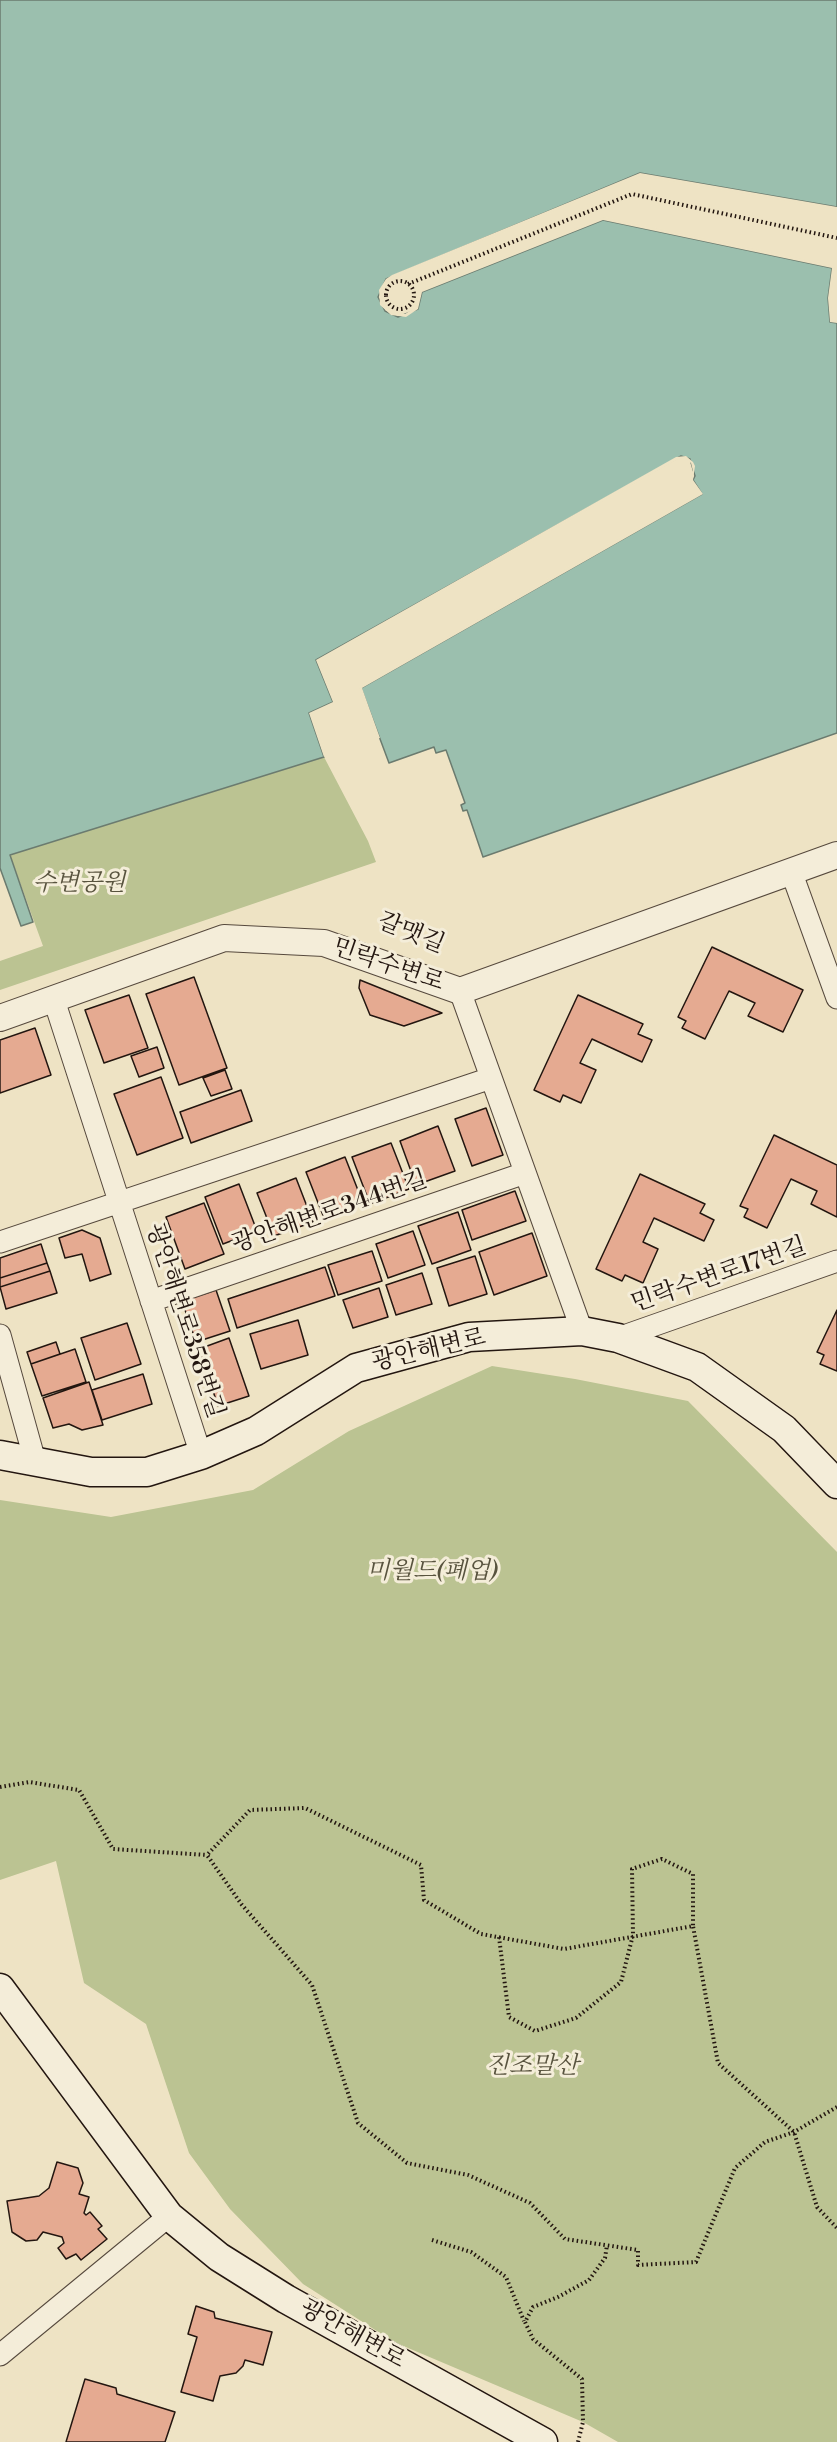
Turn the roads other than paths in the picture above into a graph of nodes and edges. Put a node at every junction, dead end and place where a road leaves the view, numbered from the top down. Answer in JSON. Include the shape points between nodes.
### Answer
{"nodes":[{"id":1,"x":837,"y":855,"type":"edge"},
{"id":2,"x":791,"y":871,"type":"junction"},
{"id":3,"x":460,"y":991,"type":"junction"},
{"id":4,"x":837,"y":998,"type":"edge"},
{"id":5,"x":54,"y":1000,"type":"junction"},
{"id":6,"x":0,"y":1018,"type":"edge"},
{"id":7,"x":491,"y":1078,"type":"junction"},
{"id":8,"x":525,"y":1173,"type":"junction"},
{"id":9,"x":119,"y":1202,"type":"junction"},
{"id":10,"x":0,"y":1242,"type":"edge"},
{"id":11,"x":837,"y":1261,"type":"edge"},
{"id":12,"x":151,"y":1301,"type":"junction"},
{"id":13,"x":582,"y":1331,"type":"junction"},
{"id":14,"x":0,"y":1335,"type":"edge"},
{"id":15,"x":618,"y":1338,"type":"junction"},
{"id":16,"x":0,"y":1455,"type":"edge"},
{"id":17,"x":201,"y":1455,"type":"junction"},
{"id":18,"x":35,"y":1461,"type":"junction"},
{"id":19,"x":837,"y":1484,"type":"edge"},
{"id":20,"x":0,"y":1988,"type":"edge"},
{"id":21,"x":169,"y":2216,"type":"junction"},
{"id":22,"x":0,"y":2355,"type":"edge"},
{"id":23,"x":543,"y":2442,"type":"edge"}],
"edges":[{"from":1,"to":2,"type":"street","name":"민락수변로"},
{"from":2,"to":3,"type":"street","name":"민락수변로"},
{"from":2,"to":4,"type":"street"},
{"from":3,"to":5,"type":"street","name":"민락수변로","via":[[324,943],[224,938]]},
{"from":3,"to":7,"type":"street"},
{"from":5,"to":6,"type":"street","name":"민락수변로"},
{"from":5,"to":9,"type":"street","name":"광안해변로358번길"},
{"from":7,"to":8,"type":"street"},
{"from":7,"to":9,"type":"street"},
{"from":8,"to":12,"type":"street","name":"광안해변로344번길"},
{"from":8,"to":13,"type":"street"},
{"from":9,"to":10,"type":"street","name":"광안해변로358번길"},
{"from":9,"to":12,"type":"street","name":"광안해변로358번길"},
{"from":11,"to":15,"type":"street","name":"민락수변로17번길"},
{"from":12,"to":17,"type":"street","name":"광안해변로358번길"},
{"from":13,"to":15,"type":"main road","name":"광안해변로"},
{"from":13,"to":17,"type":"main road","name":"광안해변로","via":[[469,1337],[356,1368],[256,1431]]},
{"from":14,"to":18,"type":"street"},
{"from":15,"to":19,"type":"main road","name":"광안해변로","via":[[697,1367],[784,1429]]},
{"from":16,"to":18,"type":"main road","name":"광안해변로"},
{"from":17,"to":18,"type":"main road","name":"광안해변로","via":[[147,1472],[91,1472]]},
{"from":20,"to":21,"type":"main road","name":"광안해변로"},
{"from":21,"to":22,"type":"street"},
{"from":21,"to":23,"type":"main road","name":"광안해변로","via":[[219,2257],[286,2299]]}]}
